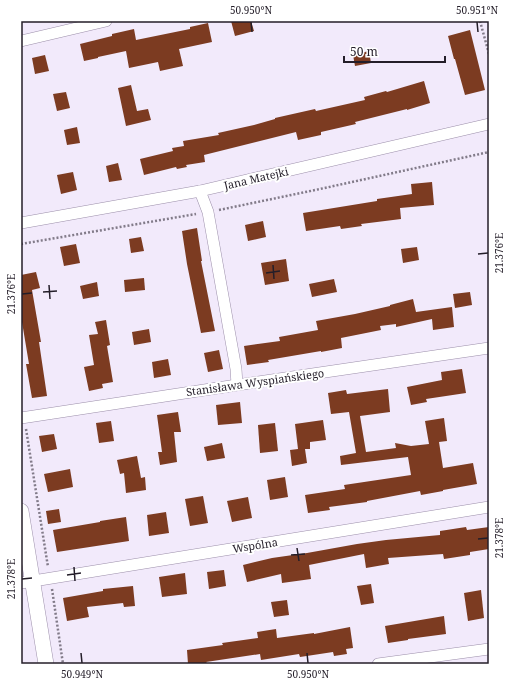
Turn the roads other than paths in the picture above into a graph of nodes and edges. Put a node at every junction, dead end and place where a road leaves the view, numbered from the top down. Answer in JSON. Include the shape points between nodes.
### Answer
{"nodes":[{"id":1,"x":106,"y":21,"type":"edge"},
{"id":2,"x":21,"y":42,"type":"edge"},
{"id":3,"x":489,"y":124,"type":"edge"},
{"id":4,"x":200,"y":191,"type":"junction"},
{"id":5,"x":21,"y":223,"type":"edge"},
{"id":6,"x":489,"y":348,"type":"edge"},
{"id":7,"x":237,"y":384,"type":"junction"},
{"id":8,"x":22,"y":418,"type":"edge"},
{"id":9,"x":489,"y":507,"type":"edge"},
{"id":10,"x":21,"y":512,"type":"edge"},
{"id":11,"x":27,"y":582,"type":"edge"},
{"id":12,"x":489,"y":649,"type":"edge"},
{"id":13,"x":46,"y":664,"type":"edge"},
{"id":14,"x":378,"y":664,"type":"edge"}],
"edges":[{"from":1,"to":2,"type":"street"},
{"from":3,"to":4,"type":"street","name":"Jana Matejki"},
{"from":4,"to":5,"type":"street","name":"Jana Matejki"},
{"from":4,"to":7,"type":"street","via":[[208,212]]},
{"from":6,"to":7,"type":"street","name":"Stanisława Wyspiańskiego"},
{"from":7,"to":8,"type":"street","name":"Stanisława Wyspiańskiego"},
{"from":9,"to":11,"type":"street","name":"Wspólna"},
{"from":10,"to":11,"type":"main road"},
{"from":11,"to":13,"type":"main road"},
{"from":12,"to":14,"type":"street"}]}
